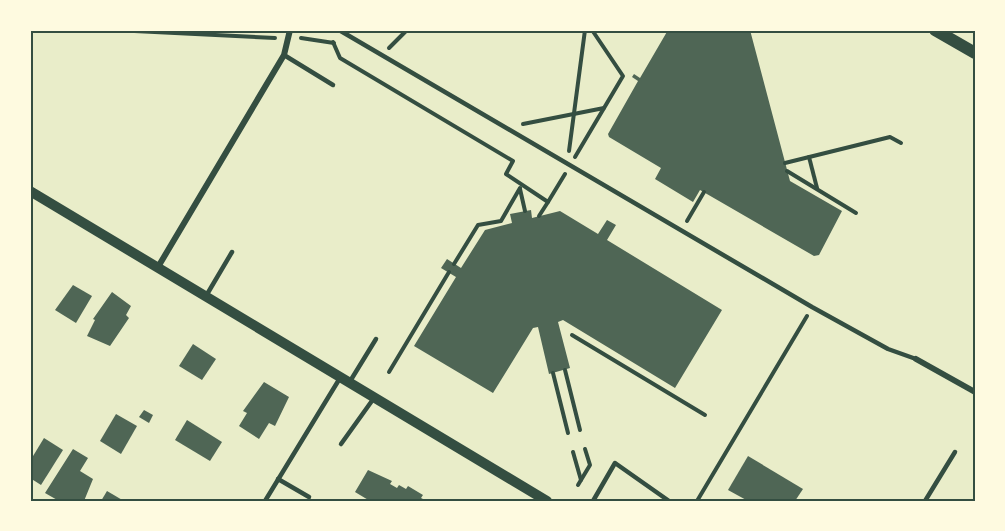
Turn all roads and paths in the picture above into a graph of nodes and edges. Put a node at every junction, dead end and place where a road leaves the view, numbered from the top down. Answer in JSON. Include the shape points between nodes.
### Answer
{"nodes":[{"id":1,"x":114,"y":30,"type":"edge"},
{"id":2,"x":290,"y":30,"type":"edge"},
{"id":3,"x":339,"y":30,"type":"edge"},
{"id":4,"x":407,"y":30,"type":"edge"},
{"id":5,"x":585,"y":30,"type":"edge"},
{"id":6,"x":592,"y":30,"type":"edge"},
{"id":7,"x":935,"y":30,"type":"edge"},
{"id":8,"x":275,"y":38,"type":"dead end"},
{"id":9,"x":301,"y":38,"type":"dead end"},
{"id":10,"x":333,"y":42,"type":"junction"},
{"id":11,"x":340,"y":44,"type":"dead end"},
{"id":12,"x":975,"y":53,"type":"edge"},
{"id":13,"x":382,"y":54,"type":"junction"},
{"id":14,"x":284,"y":55,"type":"junction"},
{"id":15,"x":333,"y":85,"type":"dead end"},
{"id":16,"x":604,"y":108,"type":"junction"},
{"id":17,"x":574,"y":114,"type":"junction"},
{"id":18,"x":507,"y":127,"type":"junction"},
{"id":19,"x":901,"y":143,"type":"dead end"},
{"id":20,"x":809,"y":157,"type":"junction"},
{"id":21,"x":570,"y":163,"type":"junction"},
{"id":22,"x":785,"y":163,"type":"dead end"},
{"id":23,"x":787,"y":171,"type":"dead end"},
{"id":24,"x":518,"y":183,"type":"junction"},
{"id":25,"x":520,"y":188,"type":"junction"},
{"id":26,"x":818,"y":189,"type":"junction"},
{"id":27,"x":30,"y":191,"type":"edge"},
{"id":28,"x":704,"y":192,"type":"dead end"},
{"id":29,"x":548,"y":202,"type":"junction"},
{"id":30,"x":525,"y":211,"type":"dead end"},
{"id":31,"x":856,"y":213,"type":"dead end"},
{"id":32,"x":539,"y":216,"type":"dead end"},
{"id":33,"x":682,"y":230,"type":"junction"},
{"id":34,"x":232,"y":252,"type":"dead end"},
{"id":35,"x":454,"y":264,"type":"dead end"},
{"id":36,"x":158,"y":267,"type":"junction"},
{"id":37,"x":449,"y":272,"type":"dead end"},
{"id":38,"x":206,"y":296,"type":"junction"},
{"id":39,"x":813,"y":307,"type":"junction"},
{"id":40,"x":572,"y":335,"type":"dead end"},
{"id":41,"x":376,"y":339,"type":"dead end"},
{"id":42,"x":916,"y":359,"type":"joint"},
{"id":43,"x":565,"y":370,"type":"dead end"},
{"id":44,"x":389,"y":372,"type":"dead end"},
{"id":45,"x":553,"y":373,"type":"dead end"},
{"id":46,"x":345,"y":380,"type":"junction"},
{"id":47,"x":975,"y":392,"type":"edge"},
{"id":48,"x":374,"y":398,"type":"junction"},
{"id":49,"x":705,"y":415,"type":"dead end"},
{"id":50,"x":580,"y":430,"type":"dead end"},
{"id":51,"x":568,"y":433,"type":"dead end"},
{"id":52,"x":341,"y":444,"type":"dead end"},
{"id":53,"x":585,"y":449,"type":"dead end"},
{"id":54,"x":573,"y":452,"type":"dead end"},
{"id":55,"x":955,"y":452,"type":"dead end"},
{"id":56,"x":278,"y":479,"type":"junction"},
{"id":57,"x":581,"y":480,"type":"junction"},
{"id":58,"x":578,"y":485,"type":"dead end"},
{"id":59,"x":309,"y":497,"type":"dead end"},
{"id":60,"x":265,"y":501,"type":"edge"},
{"id":61,"x":547,"y":501,"type":"edge"},
{"id":62,"x":593,"y":501,"type":"edge"},
{"id":63,"x":669,"y":501,"type":"edge"},
{"id":64,"x":697,"y":501,"type":"edge"},
{"id":65,"x":925,"y":501,"type":"edge"}],
"edges":[{"from":1,"to":8,"type":"path"},
{"from":2,"to":14,"type":"street"},
{"from":3,"to":13,"type":"lane"},
{"from":4,"to":13,"type":"path"},
{"from":5,"to":17,"type":"path"},
{"from":6,"to":16,"type":"path","via":[[623,76]]},
{"from":7,"to":12,"type":"main road"},
{"from":9,"to":10,"type":"path"},
{"from":10,"to":11,"type":"path"},
{"from":10,"to":24,"type":"path","via":[[340,58],[513,161],[506,174]]},
{"from":13,"to":18,"type":"lane"},
{"from":14,"to":15,"type":"lane"},
{"from":14,"to":36,"type":"street"},
{"from":16,"to":17,"type":"path"},
{"from":16,"to":21,"type":"path"},
{"from":17,"to":18,"type":"path"},
{"from":17,"to":21,"type":"path"},
{"from":18,"to":21,"type":"lane"},
{"from":19,"to":20,"type":"path","via":[[890,137]]},
{"from":20,"to":22,"type":"path"},
{"from":20,"to":26,"type":"path"},
{"from":21,"to":29,"type":"path"},
{"from":21,"to":33,"type":"lane"},
{"from":23,"to":26,"type":"path"},
{"from":24,"to":25,"type":"path"},
{"from":24,"to":29,"type":"path"},
{"from":25,"to":30,"type":"path"},
{"from":25,"to":35,"type":"path","via":[[501,221],[477,225]]},
{"from":26,"to":31,"type":"path"},
{"from":27,"to":36,"type":"street"},
{"from":28,"to":33,"type":"path"},
{"from":29,"to":32,"type":"path"},
{"from":33,"to":39,"type":"lane"},
{"from":34,"to":38,"type":"lane"},
{"from":36,"to":38,"type":"street"},
{"from":37,"to":44,"type":"path"},
{"from":38,"to":46,"type":"street"},
{"from":39,"to":42,"type":"lane","via":[[888,349]]},
{"from":39,"to":64,"type":"path"},
{"from":40,"to":49,"type":"path"},
{"from":41,"to":46,"type":"lane"},
{"from":42,"to":47,"type":"street"},
{"from":43,"to":50,"type":"path"},
{"from":45,"to":51,"type":"path"},
{"from":46,"to":48,"type":"street"},
{"from":46,"to":56,"type":"lane"},
{"from":48,"to":52,"type":"lane"},
{"from":48,"to":61,"type":"street"},
{"from":53,"to":57,"type":"path","via":[[590,465]]},
{"from":54,"to":57,"type":"path"},
{"from":55,"to":65,"type":"lane"},
{"from":56,"to":59,"type":"lane"},
{"from":56,"to":60,"type":"lane"},
{"from":57,"to":58,"type":"path"},
{"from":62,"to":63,"type":"lane","via":[[615,464]]}]}
